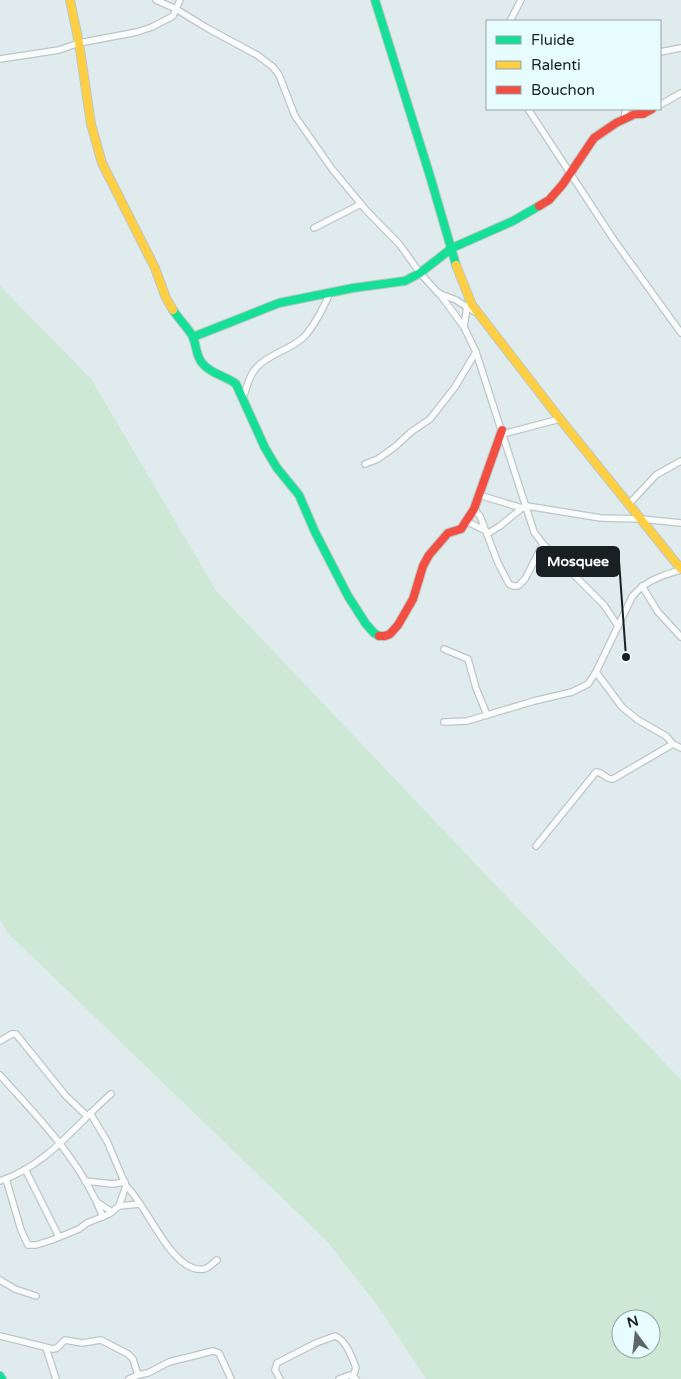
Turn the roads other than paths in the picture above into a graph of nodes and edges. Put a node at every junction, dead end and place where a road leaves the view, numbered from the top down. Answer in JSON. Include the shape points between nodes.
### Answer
{"nodes":[{"id":1,"x":70,"y":0,"type":"edge"},
{"id":2,"x":156,"y":0,"type":"edge"},
{"id":3,"x":180,"y":0,"type":"edge"},
{"id":4,"x":375,"y":0,"type":"edge"},
{"id":5,"x":521,"y":0,"type":"edge"},
{"id":6,"x":176,"y":9,"type":"junction"},
{"id":7,"x":511,"y":20,"type":"edge"},
{"id":8,"x":79,"y":43,"type":"junction"},
{"id":9,"x":681,"y":48,"type":"edge"},
{"id":10,"x":661,"y":52,"type":"edge"},
{"id":11,"x":0,"y":59,"type":"edge"},
{"id":12,"x":681,"y":93,"type":"edge"},
{"id":13,"x":661,"y":103,"type":"edge"},
{"id":14,"x":529,"y":110,"type":"edge"},
{"id":15,"x":626,"y":110,"type":"edge"},
{"id":16,"x":650,"y":110,"type":"edge"},
{"id":17,"x":624,"y":119,"type":"junction"},
{"id":18,"x":570,"y":174,"type":"junction"},
{"id":19,"x":361,"y":204,"type":"junction"},
{"id":20,"x":314,"y":228,"type":"dead end"},
{"id":21,"x":452,"y":248,"type":"junction"},
{"id":22,"x":420,"y":273,"type":"junction"},
{"id":23,"x":330,"y":293,"type":"junction"},
{"id":24,"x":438,"y":293,"type":"junction"},
{"id":25,"x":467,"y":306,"type":"junction"},
{"id":26,"x":480,"y":316,"type":"junction"},
{"id":27,"x":464,"y":327,"type":"junction"},
{"id":28,"x":681,"y":333,"type":"edge"},
{"id":29,"x":193,"y":337,"type":"junction"},
{"id":30,"x":476,"y":352,"type":"junction"},
{"id":31,"x":243,"y":399,"type":"junction"},
{"id":32,"x":560,"y":420,"type":"junction"},
{"id":33,"x":502,"y":432,"type":"junction"},
{"id":34,"x":681,"y":461,"type":"edge"},
{"id":35,"x":365,"y":464,"type":"dead end"},
{"id":36,"x":480,"y":495,"type":"junction"},
{"id":37,"x":629,"y":504,"type":"junction"},
{"id":38,"x":524,"y":507,"type":"junction"},
{"id":39,"x":474,"y":509,"type":"junction"},
{"id":40,"x":640,"y":519,"type":"junction"},
{"id":41,"x":466,"y":521,"type":"junction"},
{"id":42,"x":681,"y":523,"type":"edge"},
{"id":43,"x":486,"y":532,"type":"junction"},
{"id":44,"x":543,"y":544,"type":"junction"},
{"id":45,"x":681,"y":569,"type":"edge"},
{"id":46,"x":642,"y":586,"type":"junction"},
{"id":47,"x":618,"y":626,"type":"junction"},
{"id":48,"x":681,"y":637,"type":"edge"},
{"id":49,"x":444,"y":649,"type":"dead end"},
{"id":50,"x":596,"y":672,"type":"junction"},
{"id":51,"x":487,"y":715,"type":"junction"},
{"id":52,"x":444,"y":722,"type":"dead end"},
{"id":53,"x":673,"y":744,"type":"junction"},
{"id":54,"x":681,"y":748,"type":"edge"},
{"id":55,"x":536,"y":846,"type":"dead end"},
{"id":56,"x":0,"y":1041,"type":"edge"},
{"id":57,"x":0,"y":1075,"type":"edge"},
{"id":58,"x":111,"y":1094,"type":"dead end"},
{"id":59,"x":89,"y":1115,"type":"junction"},
{"id":60,"x":60,"y":1142,"type":"junction"},
{"id":61,"x":26,"y":1170,"type":"junction"},
{"id":62,"x":3,"y":1180,"type":"edge"},
{"id":63,"x":85,"y":1181,"type":"junction"},
{"id":64,"x":126,"y":1184,"type":"junction"},
{"id":65,"x":97,"y":1202,"type":"junction"},
{"id":66,"x":140,"y":1204,"type":"junction"},
{"id":67,"x":119,"y":1206,"type":"junction"},
{"id":68,"x":112,"y":1212,"type":"junction"},
{"id":69,"x":103,"y":1217,"type":"junction"},
{"id":70,"x":59,"y":1237,"type":"junction"},
{"id":71,"x":217,"y":1260,"type":"dead end"},
{"id":72,"x":0,"y":1280,"type":"edge"},
{"id":73,"x":36,"y":1296,"type":"dead end"},
{"id":74,"x":0,"y":1336,"type":"edge"},
{"id":75,"x":46,"y":1348,"type":"junction"},
{"id":76,"x":0,"y":1376,"type":"edge"},
{"id":77,"x":142,"y":1376,"type":"edge"},
{"id":78,"x":355,"y":1377,"type":"edge"},
{"id":79,"x":2,"y":1379,"type":"edge"},
{"id":80,"x":56,"y":1379,"type":"edge"},
{"id":81,"x":129,"y":1379,"type":"edge"},
{"id":82,"x":231,"y":1379,"type":"edge"},
{"id":83,"x":280,"y":1379,"type":"edge"},
{"id":84,"x":340,"y":1379,"type":"edge"}],
"edges":[{"from":1,"to":8,"type":"street"},
{"from":2,"to":6,"type":"street"},
{"from":3,"to":6,"type":"street"},
{"from":4,"to":21,"type":"street"},
{"from":5,"to":7,"type":"street"},
{"from":6,"to":8,"type":"street","via":[[172,16],[152,27]]},
{"from":6,"to":19,"type":"street","via":[[273,67],[295,116],[332,170]]},
{"from":8,"to":11,"type":"street","via":[[59,50]]},
{"from":8,"to":29,"type":"street","via":[[91,124],[102,163],[156,268],[166,298]]},
{"from":9,"to":10,"type":"street"},
{"from":12,"to":13,"type":"street"},
{"from":14,"to":18,"type":"street"},
{"from":15,"to":17,"type":"street"},
{"from":16,"to":17,"type":"street"},
{"from":17,"to":18,"type":"street","via":[[594,138]]},
{"from":18,"to":21,"type":"street","via":[[539,208]]},
{"from":18,"to":28,"type":"street"},
{"from":19,"to":20,"type":"street"},
{"from":19,"to":22,"type":"street","via":[[400,245]]},
{"from":21,"to":22,"type":"street"},
{"from":21,"to":26,"type":"street","via":[[464,288]]},
{"from":22,"to":23,"type":"street","via":[[405,281]]},
{"from":22,"to":24,"type":"street"},
{"from":23,"to":29,"type":"street","via":[[279,303]]},
{"from":23,"to":31,"type":"street","via":[[304,336],[256,368]]},
{"from":24,"to":25,"type":"street"},
{"from":24,"to":27,"type":"street"},
{"from":25,"to":26,"type":"street"},
{"from":25,"to":27,"type":"street"},
{"from":26,"to":32,"type":"street"},
{"from":27,"to":30,"type":"street"},
{"from":29,"to":31,"type":"street","via":[[203,365],[229,378]]},
{"from":30,"to":33,"type":"street"},
{"from":30,"to":35,"type":"street","via":[[430,419],[378,459]]},
{"from":31,"to":41,"type":"street","via":[[262,441],[298,493],[316,535],[360,618],[376,636],[389,634],[404,617],[429,554]]},
{"from":32,"to":33,"type":"street"},
{"from":32,"to":37,"type":"street"},
{"from":33,"to":36,"type":"street"},
{"from":33,"to":38,"type":"street"},
{"from":34,"to":37,"type":"street","via":[[656,475]]},
{"from":36,"to":38,"type":"street"},
{"from":36,"to":39,"type":"street"},
{"from":37,"to":40,"type":"street"},
{"from":38,"to":40,"type":"street","via":[[601,518]]},
{"from":38,"to":43,"type":"street","via":[[500,526]]},
{"from":38,"to":44,"type":"street","via":[[534,532]]},
{"from":39,"to":41,"type":"street"},
{"from":39,"to":43,"type":"street"},
{"from":40,"to":42,"type":"street"},
{"from":40,"to":45,"type":"street"},
{"from":41,"to":43,"type":"street"},
{"from":43,"to":44,"type":"street","via":[[498,564],[513,586],[518,586],[525,579]]},
{"from":44,"to":47,"type":"street","via":[[604,605]]},
{"from":45,"to":46,"type":"street"},
{"from":46,"to":47,"type":"street","via":[[632,597]]},
{"from":46,"to":48,"type":"street","via":[[658,612]]},
{"from":47,"to":50,"type":"street"},
{"from":49,"to":51,"type":"street","via":[[468,659]]},
{"from":50,"to":51,"type":"street","via":[[582,688]]},
{"from":50,"to":53,"type":"street","via":[[622,707]]},
{"from":51,"to":52,"type":"street","via":[[467,721]]},
{"from":53,"to":54,"type":"street"},
{"from":53,"to":55,"type":"street","via":[[613,778],[596,772]]},
{"from":56,"to":59,"type":"street","via":[[16,1034],[66,1096]]},
{"from":57,"to":60,"type":"street"},
{"from":58,"to":59,"type":"street"},
{"from":59,"to":60,"type":"street"},
{"from":59,"to":64,"type":"street","via":[[107,1141]]},
{"from":60,"to":61,"type":"street","via":[[45,1158]]},
{"from":60,"to":63,"type":"street"},
{"from":61,"to":62,"type":"street"},
{"from":61,"to":70,"type":"street"},
{"from":62,"to":70,"type":"street","via":[[28,1245]]},
{"from":63,"to":64,"type":"street"},
{"from":63,"to":65,"type":"street"},
{"from":64,"to":66,"type":"street"},
{"from":64,"to":67,"type":"street"},
{"from":65,"to":68,"type":"street"},
{"from":65,"to":69,"type":"street"},
{"from":66,"to":67,"type":"street"},
{"from":66,"to":71,"type":"street","via":[[182,1262],[203,1269]]},
{"from":67,"to":68,"type":"street"},
{"from":68,"to":69,"type":"street"},
{"from":69,"to":70,"type":"street"},
{"from":72,"to":73,"type":"street"},
{"from":74,"to":75,"type":"street"},
{"from":75,"to":77,"type":"street","via":[[56,1349],[65,1340],[82,1343],[101,1340],[128,1354]]},
{"from":75,"to":80,"type":"street"},
{"from":76,"to":79,"type":"street"},
{"from":77,"to":81,"type":"street"},
{"from":77,"to":82,"type":"street","via":[[169,1362],[217,1351]]},
{"from":78,"to":83,"type":"street","via":[[354,1361],[342,1340],[335,1336],[277,1363],[275,1370]]},
{"from":78,"to":84,"type":"street","via":[[348,1375]]}]}
